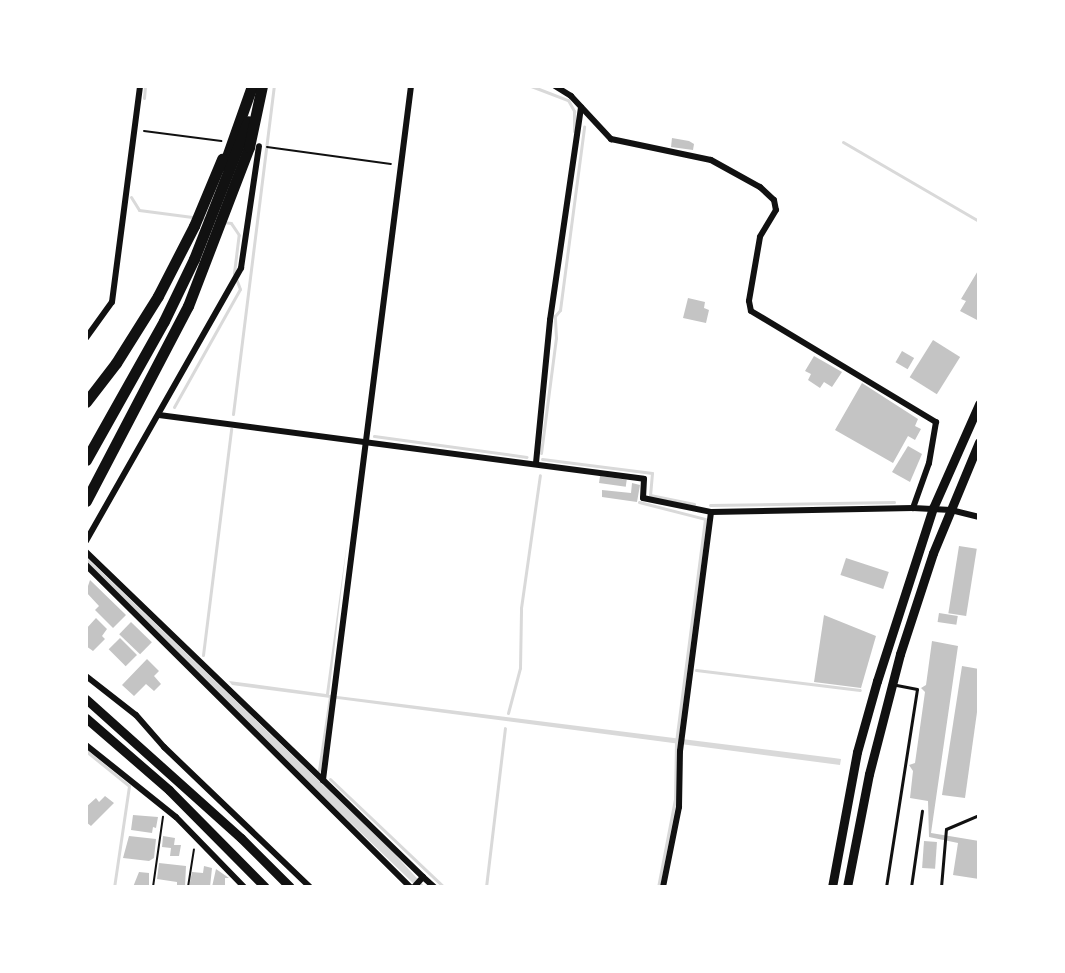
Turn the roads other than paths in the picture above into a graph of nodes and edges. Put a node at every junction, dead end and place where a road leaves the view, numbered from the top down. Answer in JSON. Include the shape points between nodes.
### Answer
{"nodes":[{"id":1,"x":140,"y":86,"type":"edge"},
{"id":2,"x":252,"y":86,"type":"edge"},
{"id":3,"x":261,"y":86,"type":"edge"},
{"id":4,"x":411,"y":86,"type":"edge"},
{"id":5,"x":555,"y":86,"type":"edge"},
{"id":6,"x":581,"y":107,"type":"junction"},
{"id":7,"x":259,"y":146,"type":"road end"},
{"id":8,"x":192,"y":258,"type":"junction"},
{"id":9,"x":86,"y":338,"type":"edge"},
{"id":10,"x":86,"y":402,"type":"edge"},
{"id":11,"x":979,"y":404,"type":"edge"},
{"id":12,"x":159,"y":415,"type":"junction"},
{"id":13,"x":366,"y":442,"type":"junction"},
{"id":14,"x":979,"y":442,"type":"edge"},
{"id":15,"x":86,"y":445,"type":"edge"},
{"id":16,"x":86,"y":460,"type":"edge"},
{"id":17,"x":536,"y":463,"type":"junction"},
{"id":18,"x":86,"y":501,"type":"edge"},
{"id":19,"x":913,"y":508,"type":"junction"},
{"id":20,"x":933,"y":508,"type":"junction"},
{"id":21,"x":951,"y":510,"type":"junction"},
{"id":22,"x":711,"y":512,"type":"junction"},
{"id":23,"x":979,"y":517,"type":"edge"},
{"id":24,"x":86,"y":541,"type":"edge"},
{"id":25,"x":86,"y":552,"type":"edge"},
{"id":26,"x":86,"y":565,"type":"edge"},
{"id":27,"x":86,"y":676,"type":"edge"},
{"id":28,"x":892,"y":684,"type":"junction"},
{"id":29,"x":86,"y":699,"type":"edge"},
{"id":30,"x":86,"y":718,"type":"edge"},
{"id":31,"x":86,"y":745,"type":"edge"},
{"id":32,"x":323,"y":780,"type":"junction"},
{"id":33,"x":979,"y":789,"type":"edge"},
{"id":34,"x":922,"y":811,"type":"dead end"},
{"id":35,"x":423,"y":877,"type":"junction"},
{"id":36,"x":244,"y":887,"type":"edge"},
{"id":37,"x":265,"y":887,"type":"edge"},
{"id":38,"x":290,"y":887,"type":"edge"},
{"id":39,"x":310,"y":887,"type":"edge"},
{"id":40,"x":412,"y":887,"type":"edge"},
{"id":41,"x":434,"y":887,"type":"edge"},
{"id":42,"x":663,"y":887,"type":"edge"},
{"id":43,"x":832,"y":887,"type":"edge"},
{"id":44,"x":847,"y":887,"type":"edge"},
{"id":45,"x":886,"y":887,"type":"edge"},
{"id":46,"x":911,"y":887,"type":"edge"},
{"id":47,"x":941,"y":887,"type":"edge"}],
"edges":[{"from":1,"to":9,"type":"street","via":[[112,302]]},
{"from":2,"to":8,"type":"highway"},
{"from":3,"to":8,"type":"highway","via":[[249,147]]},
{"from":4,"to":13,"type":"street"},
{"from":5,"to":6,"type":"street"},
{"from":6,"to":17,"type":"street","via":[[550,320]]},
{"from":6,"to":19,"type":"street","via":[[611,139],[711,160],[774,200],[776,210],[760,237],[751,311],[936,422]]},
{"from":7,"to":12,"type":"street","via":[[241,268]]},
{"from":8,"to":10,"type":"highway"},
{"from":8,"to":15,"type":"highway"},
{"from":8,"to":16,"type":"highway"},
{"from":8,"to":18,"type":"highway","via":[[168,348]]},
{"from":11,"to":20,"type":"main road"},
{"from":12,"to":13,"type":"street"},
{"from":12,"to":24,"type":"street"},
{"from":13,"to":17,"type":"street"},
{"from":13,"to":32,"type":"street"},
{"from":14,"to":21,"type":"main road"},
{"from":17,"to":22,"type":"street","via":[[644,479],[643,498]]},
{"from":19,"to":20,"type":"street"},
{"from":19,"to":22,"type":"street"},
{"from":20,"to":21,"type":"street"},
{"from":20,"to":43,"type":"main road","via":[[857,752]]},
{"from":21,"to":23,"type":"street"},
{"from":21,"to":28,"type":"main road"},
{"from":22,"to":42,"type":"street","via":[[680,751],[681,791]]},
{"from":25,"to":32,"type":"street"},
{"from":26,"to":40,"type":"street"},
{"from":27,"to":39,"type":"street","via":[[136,715]]},
{"from":28,"to":44,"type":"main road"},
{"from":28,"to":45,"type":"lane","via":[[917,689]]},
{"from":29,"to":38,"type":"main road"},
{"from":30,"to":37,"type":"main road","via":[[169,790]]},
{"from":31,"to":36,"type":"street","via":[[165,808]]},
{"from":32,"to":35,"type":"street"},
{"from":33,"to":47,"type":"lane","via":[[979,815],[946,829]]},
{"from":34,"to":46,"type":"lane"},
{"from":35,"to":40,"type":"street"},
{"from":35,"to":41,"type":"street"}]}
